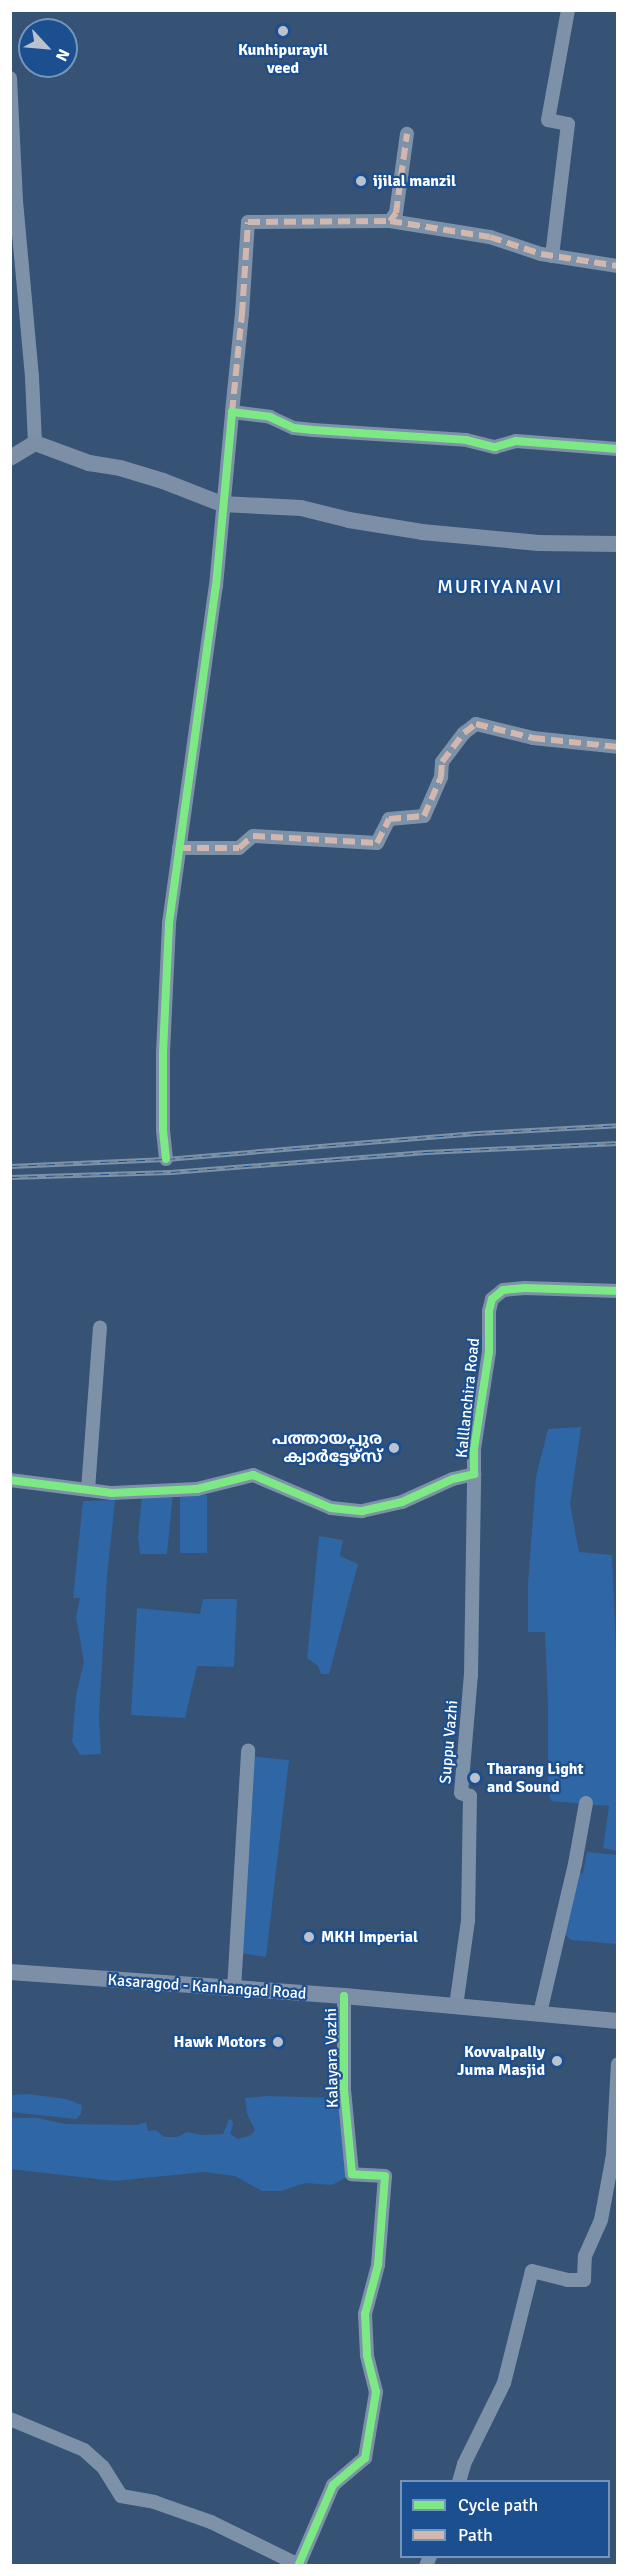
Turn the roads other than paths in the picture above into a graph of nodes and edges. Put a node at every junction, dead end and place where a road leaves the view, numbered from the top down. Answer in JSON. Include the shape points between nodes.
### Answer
{"nodes":[{"id":1,"x":568,"y":10,"type":"edge"},
{"id":2,"x":10,"y":78,"type":"edge"},
{"id":3,"x":407,"y":134,"type":"dead end"},
{"id":4,"x":13,"y":201,"type":"edge"},
{"id":5,"x":390,"y":221,"type":"junction"},
{"id":6,"x":552,"y":256,"type":"junction"},
{"id":7,"x":618,"y":266,"type":"edge"},
{"id":8,"x":232,"y":412,"type":"junction"},
{"id":9,"x":35,"y":443,"type":"junction"},
{"id":10,"x":618,"y":449,"type":"edge"},
{"id":11,"x":10,"y":458,"type":"edge"},
{"id":12,"x":222,"y":504,"type":"junction"},
{"id":13,"x":618,"y":544,"type":"edge"},
{"id":14,"x":618,"y":747,"type":"edge"},
{"id":15,"x":179,"y":848,"type":"junction"},
{"id":16,"x":166,"y":1159,"type":"dead end"},
{"id":17,"x":618,"y":1291,"type":"edge"},
{"id":18,"x":100,"y":1326,"type":"dead end"},
{"id":19,"x":474,"y":1474,"type":"junction"},
{"id":20,"x":10,"y":1480,"type":"edge"},
{"id":21,"x":88,"y":1490,"type":"junction"},
{"id":22,"x":248,"y":1750,"type":"dead end"},
{"id":23,"x":586,"y":1803,"type":"dead end"},
{"id":24,"x":10,"y":1972,"type":"edge"},
{"id":25,"x":234,"y":1989,"type":"junction"},
{"id":26,"x":344,"y":1996,"type":"junction"},
{"id":27,"x":456,"y":2006,"type":"junction"},
{"id":28,"x":540,"y":2013,"type":"junction"},
{"id":29,"x":618,"y":2022,"type":"edge"},
{"id":30,"x":618,"y":2064,"type":"edge"},
{"id":31,"x":10,"y":2419,"type":"edge"},
{"id":32,"x":459,"y":2480,"type":"edge"},
{"id":33,"x":300,"y":2565,"type":"edge"}],
"edges":[{"from":1,"to":6,"type":"street","via":[[548,120],[568,124]]},
{"from":2,"to":4,"type":"street"},
{"from":3,"to":5,"type":"street","via":[[396,213]]},
{"from":4,"to":9,"type":"street"},
{"from":5,"to":6,"type":"street","via":[[490,237]]},
{"from":5,"to":8,"type":"street","via":[[248,222]]},
{"from":6,"to":7,"type":"street"},
{"from":8,"to":10,"type":"street","via":[[270,417],[294,428],[313,430],[466,440],[495,447],[516,441]]},
{"from":8,"to":12,"type":"street"},
{"from":9,"to":11,"type":"main road"},
{"from":9,"to":12,"type":"main road","via":[[89,463],[163,481]]},
{"from":12,"to":13,"type":"main road","via":[[301,508],[423,532],[538,543]]},
{"from":12,"to":15,"type":"street","via":[[216,586]]},
{"from":14,"to":15,"type":"street","via":[[533,738],[476,724],[453,745],[442,762],[441,777],[424,816],[389,819],[377,843],[254,837],[239,848]]},
{"from":15,"to":16,"type":"street","via":[[169,923],[163,1052]]},
{"from":17,"to":19,"type":"street","name":"Kalllanchira Road","via":[[525,1288],[503,1290],[492,1299]]},
{"from":18,"to":21,"type":"street"},
{"from":19,"to":21,"type":"street","name":"Kalllanchira Road","via":[[402,1502],[362,1511],[331,1508],[253,1475],[197,1489],[112,1493]]},
{"from":19,"to":27,"type":"street","name":"Suppu Vazhi","via":[[471,1675],[460,1793],[470,1796],[468,1921]]},
{"from":20,"to":21,"type":"street","name":"Kalllanchira Road"},
{"from":22,"to":25,"type":"street"},
{"from":23,"to":28,"type":"street"},
{"from":24,"to":25,"type":"main road","name":"Kasaragod - Kanhangad Road"},
{"from":25,"to":26,"type":"main road","name":"Kasaragod - Kanhangad Road"},
{"from":26,"to":27,"type":"main road","name":"Kasaragod - Kanhangad Road"},
{"from":26,"to":33,"type":"street","name":"Kalayara Vazhi","via":[[344,2089],[352,2174],[385,2176],[378,2265],[365,2314],[376,2392],[365,2458],[333,2485]]},
{"from":27,"to":28,"type":"main road","name":"Kasaragod - Kanhangad Road"},
{"from":28,"to":29,"type":"main road","name":"Kasaragod - Kanhangad Road"},
{"from":30,"to":32,"type":"street","via":[[610,2175],[601,2220],[585,2256],[584,2280],[532,2271],[504,2383]]},
{"from":31,"to":33,"type":"street","via":[[84,2450],[103,2467],[121,2496],[154,2502],[211,2522]]}]}
